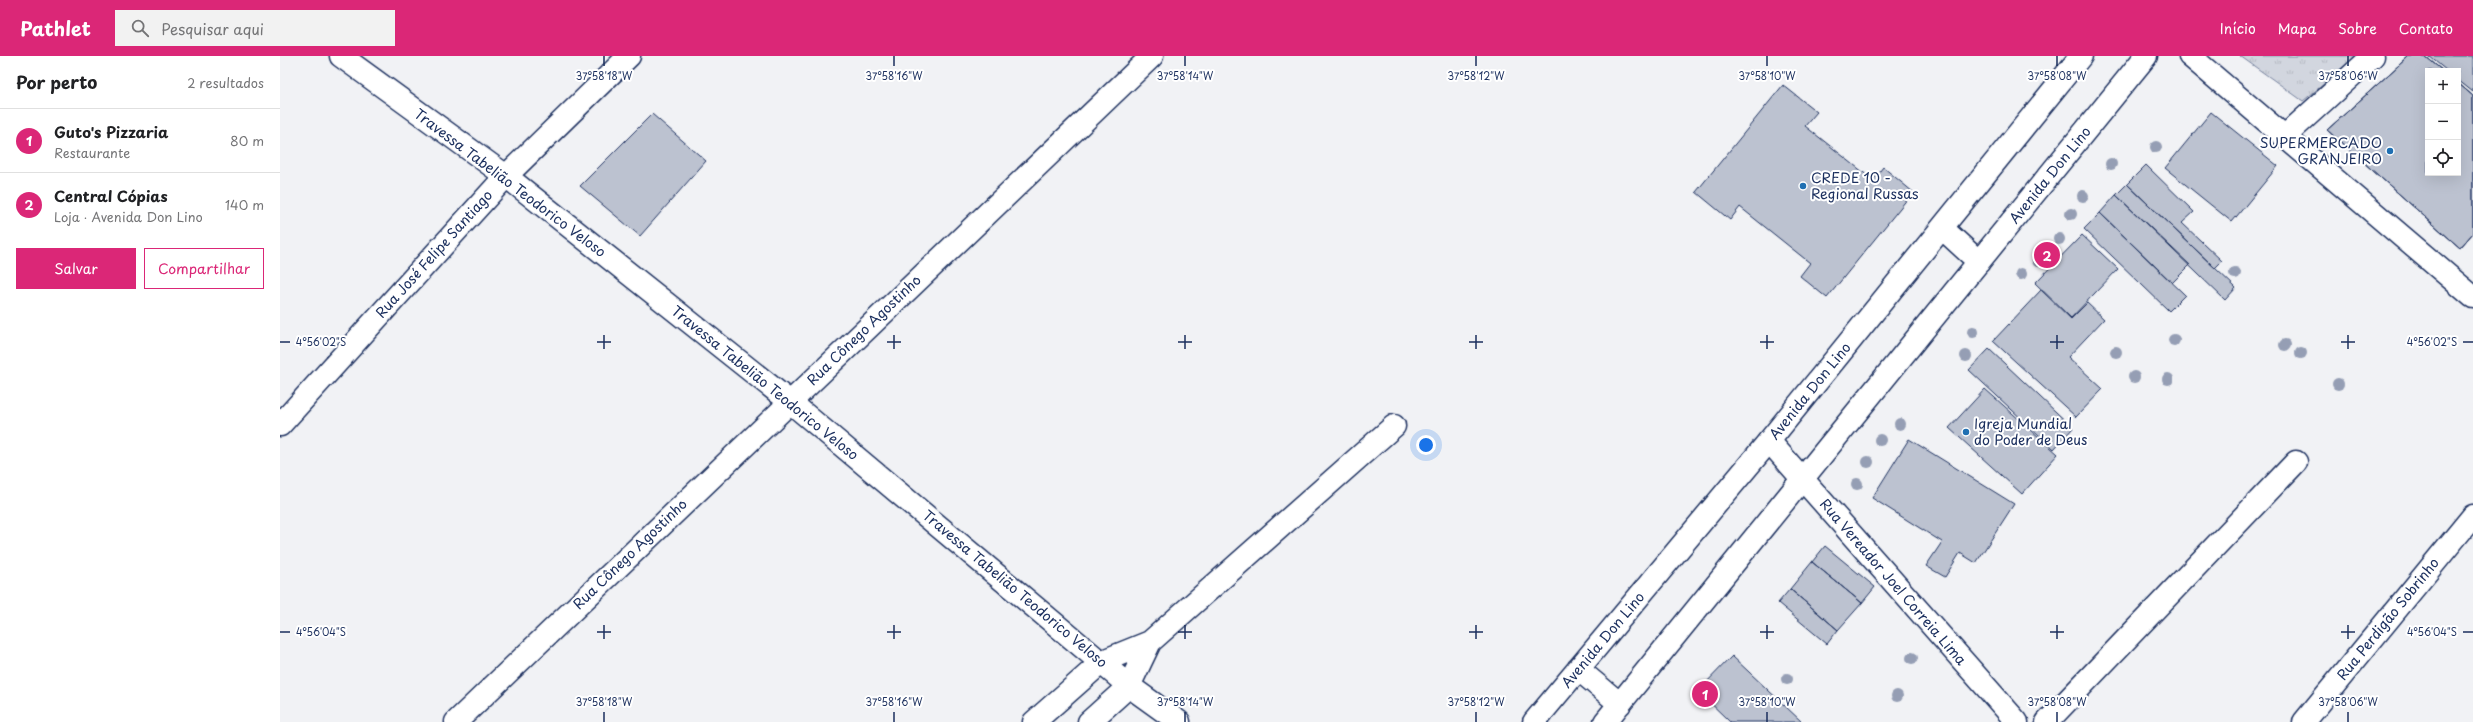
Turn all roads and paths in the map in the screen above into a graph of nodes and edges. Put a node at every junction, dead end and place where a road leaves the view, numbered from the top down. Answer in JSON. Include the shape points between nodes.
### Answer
{"nodes":[{"id":1,"x":629,"y":56,"type":"edge"},
{"id":2,"x":1152,"y":56,"type":"edge"},
{"id":3,"x":2081,"y":56,"type":"edge"},
{"id":4,"x":2146,"y":56,"type":"edge"},
{"id":5,"x":2190,"y":56,"type":"edge"},
{"id":6,"x":2373,"y":56,"type":"edge"},
{"id":7,"x":352,"y":59,"type":"edge"},
{"id":8,"x":2284,"y":137,"type":"junction"},
{"id":9,"x":506,"y":176,"type":"junction"},
{"id":10,"x":1942,"y":228,"type":"junction"},
{"id":11,"x":1979,"y":262,"type":"junction"},
{"id":12,"x":2473,"y":297,"type":"edge"},
{"id":13,"x":789,"y":401,"type":"junction"},
{"id":14,"x":280,"y":424,"type":"edge"},
{"id":15,"x":1394,"y":426,"type":"dead end"},
{"id":16,"x":1769,"y":441,"type":"junction"},
{"id":17,"x":2296,"y":462,"type":"dead end"},
{"id":18,"x":1802,"y":479,"type":"junction"},
{"id":19,"x":2473,"y":516,"type":"edge"},
{"id":20,"x":1150,"y":642,"type":"junction"},
{"id":21,"x":1103,"y":661,"type":"junction"},
{"id":22,"x":1578,"y":669,"type":"junction"},
{"id":23,"x":1129,"y":686,"type":"junction"},
{"id":24,"x":1620,"y":704,"type":"junction"},
{"id":25,"x":456,"y":722,"type":"edge"},
{"id":26,"x":1034,"y":722,"type":"edge"},
{"id":27,"x":1089,"y":722,"type":"edge"},
{"id":28,"x":1179,"y":722,"type":"edge"},
{"id":29,"x":1534,"y":722,"type":"edge"},
{"id":30,"x":1605,"y":722,"type":"edge"},
{"id":31,"x":2017,"y":722,"type":"edge"},
{"id":32,"x":2047,"y":722,"type":"edge"},
{"id":33,"x":2304,"y":722,"type":"edge"}],
"edges":[{"from":1,"to":9,"type":"street","name":"Rua José Felipe Santiago"},
{"from":2,"to":13,"type":"street","name":"Rua Cônego Agostinho"},
{"from":3,"to":10,"type":"street","name":"Avenida Don Lino"},
{"from":4,"to":11,"type":"street","name":"Avenida Don Lino"},
{"from":5,"to":8,"type":"street"},
{"from":6,"to":8,"type":"street"},
{"from":7,"to":9,"type":"street","name":"Travessa Tabelião Teodorico Veloso"},
{"from":8,"to":12,"type":"street"},
{"from":9,"to":13,"type":"street","name":"Travessa Tabelião Teodorico Veloso"},
{"from":9,"to":14,"type":"street","name":"Rua José Felipe Santiago"},
{"from":10,"to":11,"type":"street"},
{"from":10,"to":16,"type":"street","name":"Avenida Don Lino"},
{"from":11,"to":18,"type":"street","name":"Avenida Don Lino"},
{"from":13,"to":21,"type":"street","name":"Travessa Tabelião Teodorico Veloso"},
{"from":13,"to":25,"type":"street","name":"Rua Cônego Agostinho"},
{"from":15,"to":20,"type":"street"},
{"from":16,"to":18,"type":"street","name":"Rua Vereador Joel Correia Lima"},
{"from":16,"to":22,"type":"street","name":"Avenida Don Lino"},
{"from":17,"to":32,"type":"street"},
{"from":18,"to":24,"type":"street","name":"Avenida Don Lino"},
{"from":18,"to":31,"type":"street","name":"Rua Vereador Joel Correia Lima"},
{"from":19,"to":33,"type":"street","name":"Rua Perdigão Sobrinho"},
{"from":20,"to":21,"type":"street"},
{"from":20,"to":23,"type":"street"},
{"from":21,"to":23,"type":"street","name":"Travessa Tabelião Teodorico Veloso"},
{"from":21,"to":26,"type":"street"},
{"from":22,"to":24,"type":"street"},
{"from":22,"to":29,"type":"street","name":"Avenida Don Lino"},
{"from":23,"to":27,"type":"street"},
{"from":23,"to":28,"type":"street","name":"Travessa Tabelião Teodorico Veloso"},
{"from":24,"to":30,"type":"street","name":"Avenida Don Lino"}]}
